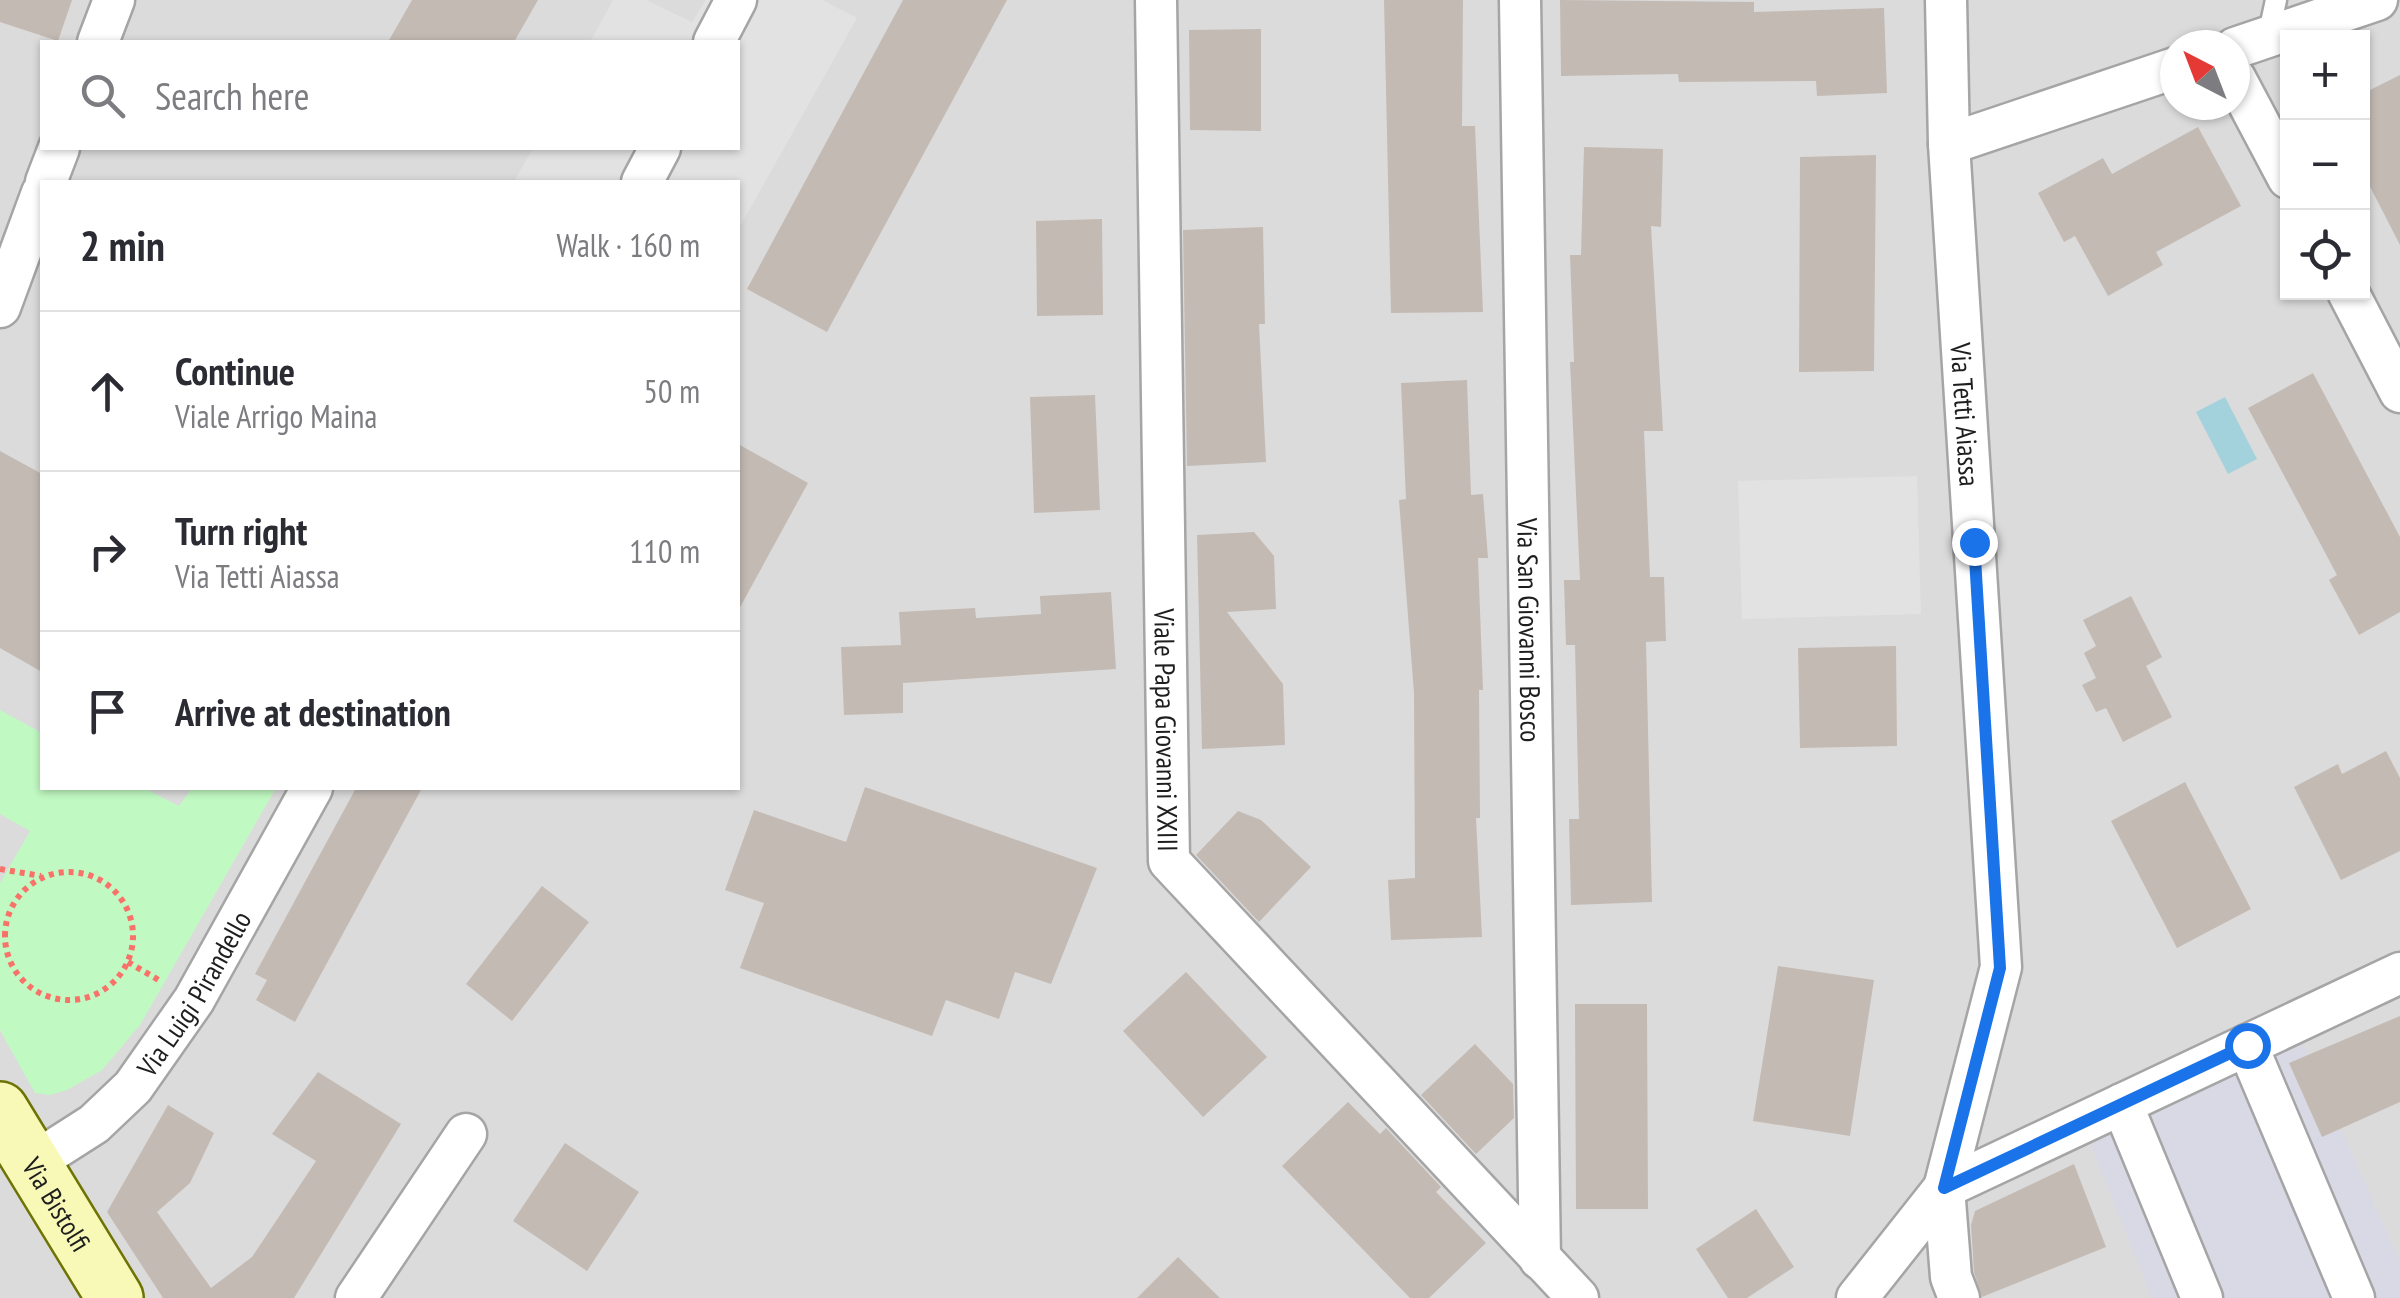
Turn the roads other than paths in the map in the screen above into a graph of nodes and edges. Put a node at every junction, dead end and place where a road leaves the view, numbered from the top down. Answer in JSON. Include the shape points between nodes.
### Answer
{"nodes":[{"id":1,"x":114,"y":0,"type":"edge"},
{"id":2,"x":736,"y":0,"type":"edge"},
{"id":3,"x":1156,"y":0,"type":"edge"},
{"id":4,"x":1520,"y":0,"type":"edge"},
{"id":5,"x":1946,"y":0,"type":"edge"},
{"id":6,"x":2377,"y":0,"type":"edge"},
{"id":7,"x":2260,"y":28,"type":"edge"},
{"id":8,"x":99,"y":40,"type":"edge"},
{"id":9,"x":715,"y":40,"type":"edge"},
{"id":10,"x":2160,"y":73,"type":"edge"},
{"id":11,"x":2250,"y":106,"type":"edge"},
{"id":12,"x":1949,"y":144,"type":"junction"},
{"id":13,"x":58,"y":150,"type":"edge"},
{"id":14,"x":659,"y":150,"type":"edge"},
{"id":15,"x":2280,"y":163,"type":"edge"},
{"id":16,"x":47,"y":180,"type":"edge"},
{"id":17,"x":643,"y":180,"type":"edge"},
{"id":18,"x":40,"y":197,"type":"edge"},
{"id":19,"x":2352,"y":300,"type":"edge"},
{"id":20,"x":0,"y":307,"type":"edge"},
{"id":21,"x":2400,"y":392,"type":"edge"},
{"id":22,"x":311,"y":790,"type":"edge"},
{"id":23,"x":2400,"y":973,"type":"edge"},
{"id":24,"x":2247,"y":1045,"type":"junction"},
{"id":25,"x":2122,"y":1104,"type":"junction"},
{"id":26,"x":0,"y":1110,"type":"edge"},
{"id":27,"x":466,"y":1134,"type":"dead end"},
{"id":28,"x":32,"y":1163,"type":"junction"},
{"id":29,"x":1944,"y":1188,"type":"junction"},
{"id":30,"x":1540,"y":1259,"type":"junction"},
{"id":31,"x":115,"y":1298,"type":"edge"},
{"id":32,"x":356,"y":1298,"type":"edge"},
{"id":33,"x":1578,"y":1298,"type":"edge"},
{"id":34,"x":1857,"y":1298,"type":"edge"},
{"id":35,"x":1958,"y":1298,"type":"edge"},
{"id":36,"x":2202,"y":1298,"type":"edge"},
{"id":37,"x":2354,"y":1298,"type":"edge"}],
"edges":[{"from":1,"to":8,"type":"street"},
{"from":2,"to":9,"type":"street"},
{"from":3,"to":30,"type":"street","name":"Viale Papa Giovanni XXIII","via":[[1169,861]]},
{"from":4,"to":30,"type":"street","name":"Via San Giovanni Bosco"},
{"from":5,"to":12,"type":"street","name":"Via Tetti Aiassa"},
{"from":6,"to":7,"type":"street"},
{"from":10,"to":12,"type":"street"},
{"from":11,"to":15,"type":"street"},
{"from":12,"to":29,"type":"street","name":"Via Tetti Aiassa","via":[[2000,968]]},
{"from":13,"to":16,"type":"street"},
{"from":14,"to":17,"type":"street"},
{"from":18,"to":20,"type":"street"},
{"from":19,"to":21,"type":"street"},
{"from":22,"to":28,"type":"street","name":"Via Luigi Pirandello","via":[[194,1000],[133,1088],[94,1124]]},
{"from":23,"to":24,"type":"street"},
{"from":24,"to":25,"type":"street"},
{"from":24,"to":37,"type":"street"},
{"from":25,"to":29,"type":"street"},
{"from":25,"to":36,"type":"street"},
{"from":26,"to":28,"type":"street","name":"Via Bistolfi"},
{"from":27,"to":32,"type":"street"},
{"from":28,"to":31,"type":"street","name":"Via Bistolfi"},
{"from":29,"to":34,"type":"street"},
{"from":29,"to":35,"type":"street","name":"Via Tetti Aiassa"},
{"from":30,"to":33,"type":"street","name":"Viale Papa Giovanni XXIII"}]}
